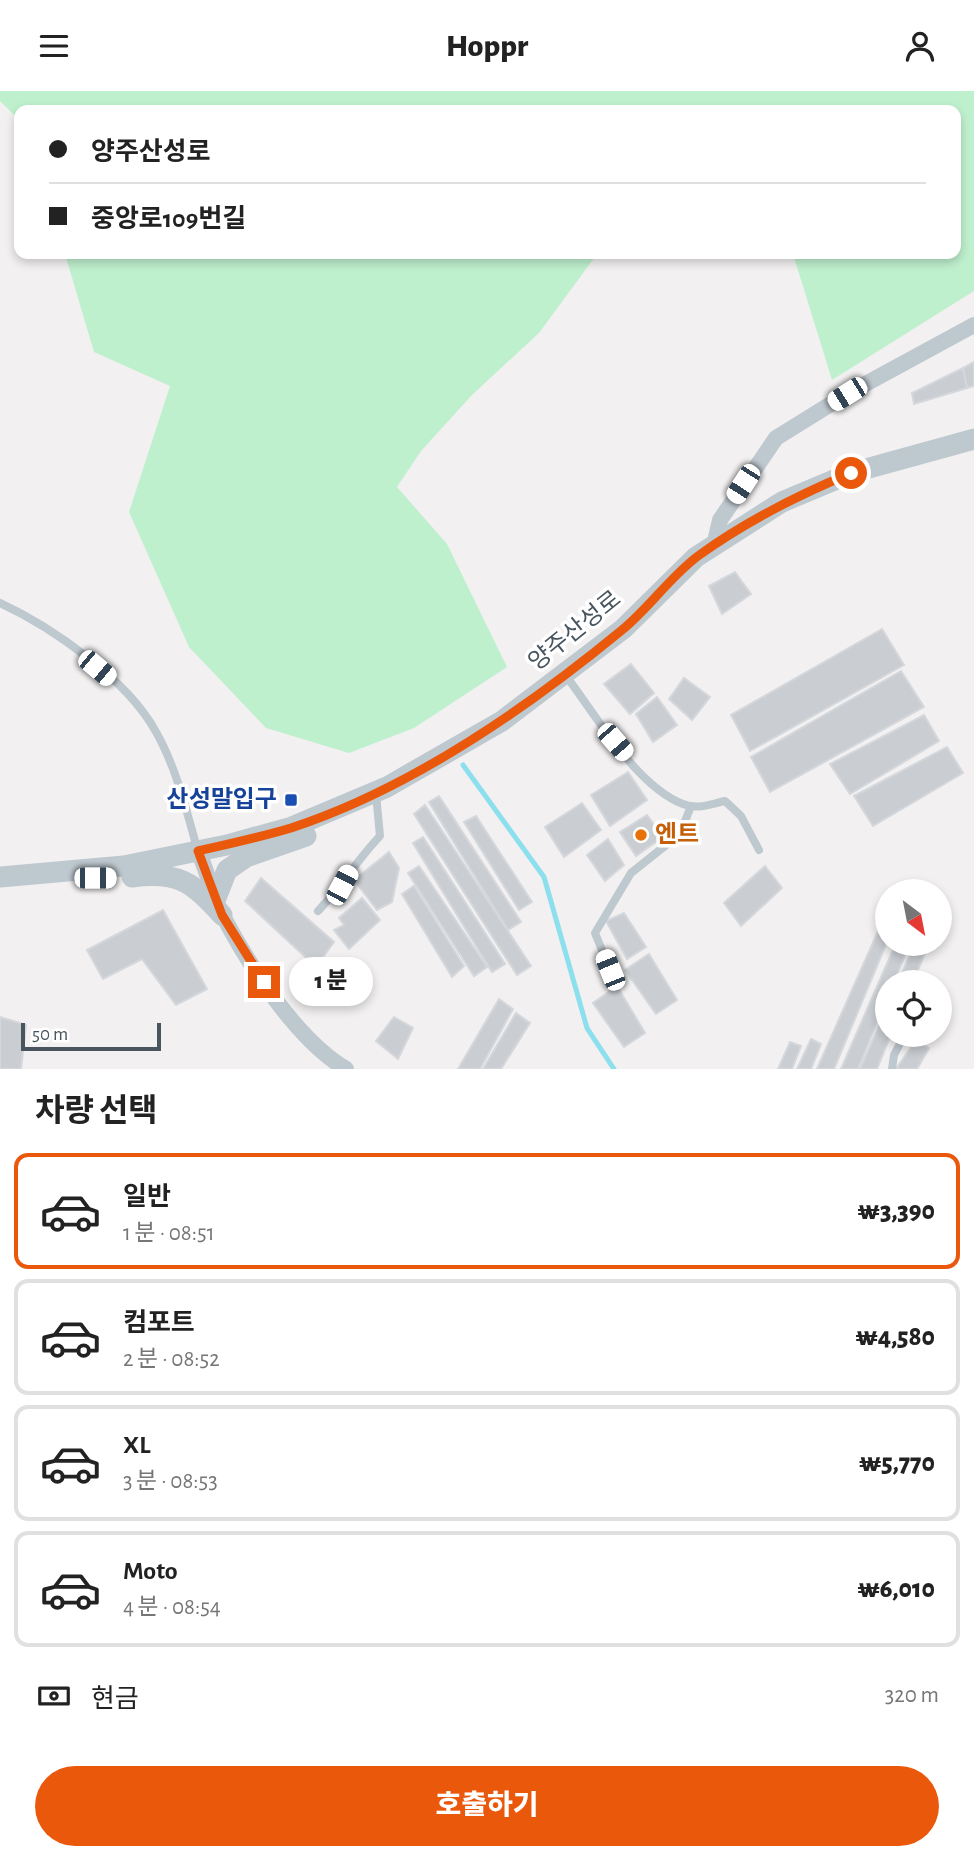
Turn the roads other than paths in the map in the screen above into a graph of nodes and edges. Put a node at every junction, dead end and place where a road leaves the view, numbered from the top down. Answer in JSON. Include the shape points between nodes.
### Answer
{"nodes":[{"id":1,"x":974,"y":325,"type":"edge"},
{"id":2,"x":974,"y":439,"type":"edge"},
{"id":3,"x":714,"y":546,"type":"junction"},
{"id":4,"x":0,"y":603,"type":"edge"},
{"id":5,"x":564,"y":674,"type":"junction"},
{"id":6,"x":376,"y":792,"type":"junction"},
{"id":7,"x":355,"y":801,"type":"junction"},
{"id":8,"x":691,"y":806,"type":"junction"},
{"id":9,"x":198,"y":851,"type":"junction"},
{"id":10,"x":759,"y":851,"type":"dead end"},
{"id":11,"x":58,"y":872,"type":"junction"},
{"id":12,"x":0,"y":877,"type":"edge"},
{"id":13,"x":219,"y":906,"type":"junction"},
{"id":14,"x":318,"y":911,"type":"dead end"},
{"id":15,"x":610,"y":970,"type":"dead end"},
{"id":16,"x":898,"y":1047,"type":"edge"},
{"id":17,"x":338,"y":1067,"type":"edge"},
{"id":18,"x":892,"y":1069,"type":"edge"}],
"edges":[{"from":1,"to":3,"type":"street","via":[[847,394],[776,439],[720,520]]},
{"from":2,"to":3,"type":"street","name":"양주산성로","via":[[827,483],[782,502]]},
{"from":3,"to":5,"type":"street","name":"양주산성로","via":[[696,557],[623,629]]},
{"from":4,"to":9,"type":"lane","via":[[55,635],[141,710],[178,782]]},
{"from":5,"to":6,"type":"street","name":"양주산성로","via":[[502,721]]},
{"from":5,"to":8,"type":"lane","via":[[648,781]]},
{"from":6,"to":7,"type":"street","name":"양주산성로"},
{"from":6,"to":14,"type":"lane","via":[[380,836]]},
{"from":7,"to":9,"type":"street","name":"양주산성로","via":[[292,827]]},
{"from":7,"to":13,"type":"street","via":[[315,833],[246,857],[227,870]]},
{"from":8,"to":10,"type":"lane","via":[[725,801],[741,815]]},
{"from":8,"to":15,"type":"lane","via":[[680,834],[631,873],[602,918],[595,933]]},
{"from":9,"to":11,"type":"street","name":"양주산성로","via":[[124,866]]},
{"from":9,"to":13,"type":"street"},
{"from":11,"to":12,"type":"street","name":"양주산성로"},
{"from":11,"to":13,"type":"street","via":[[69,878],[158,873],[197,887]]},
{"from":13,"to":17,"type":"street","via":[[272,995]]},
{"from":16,"to":18,"type":"lane"}]}
